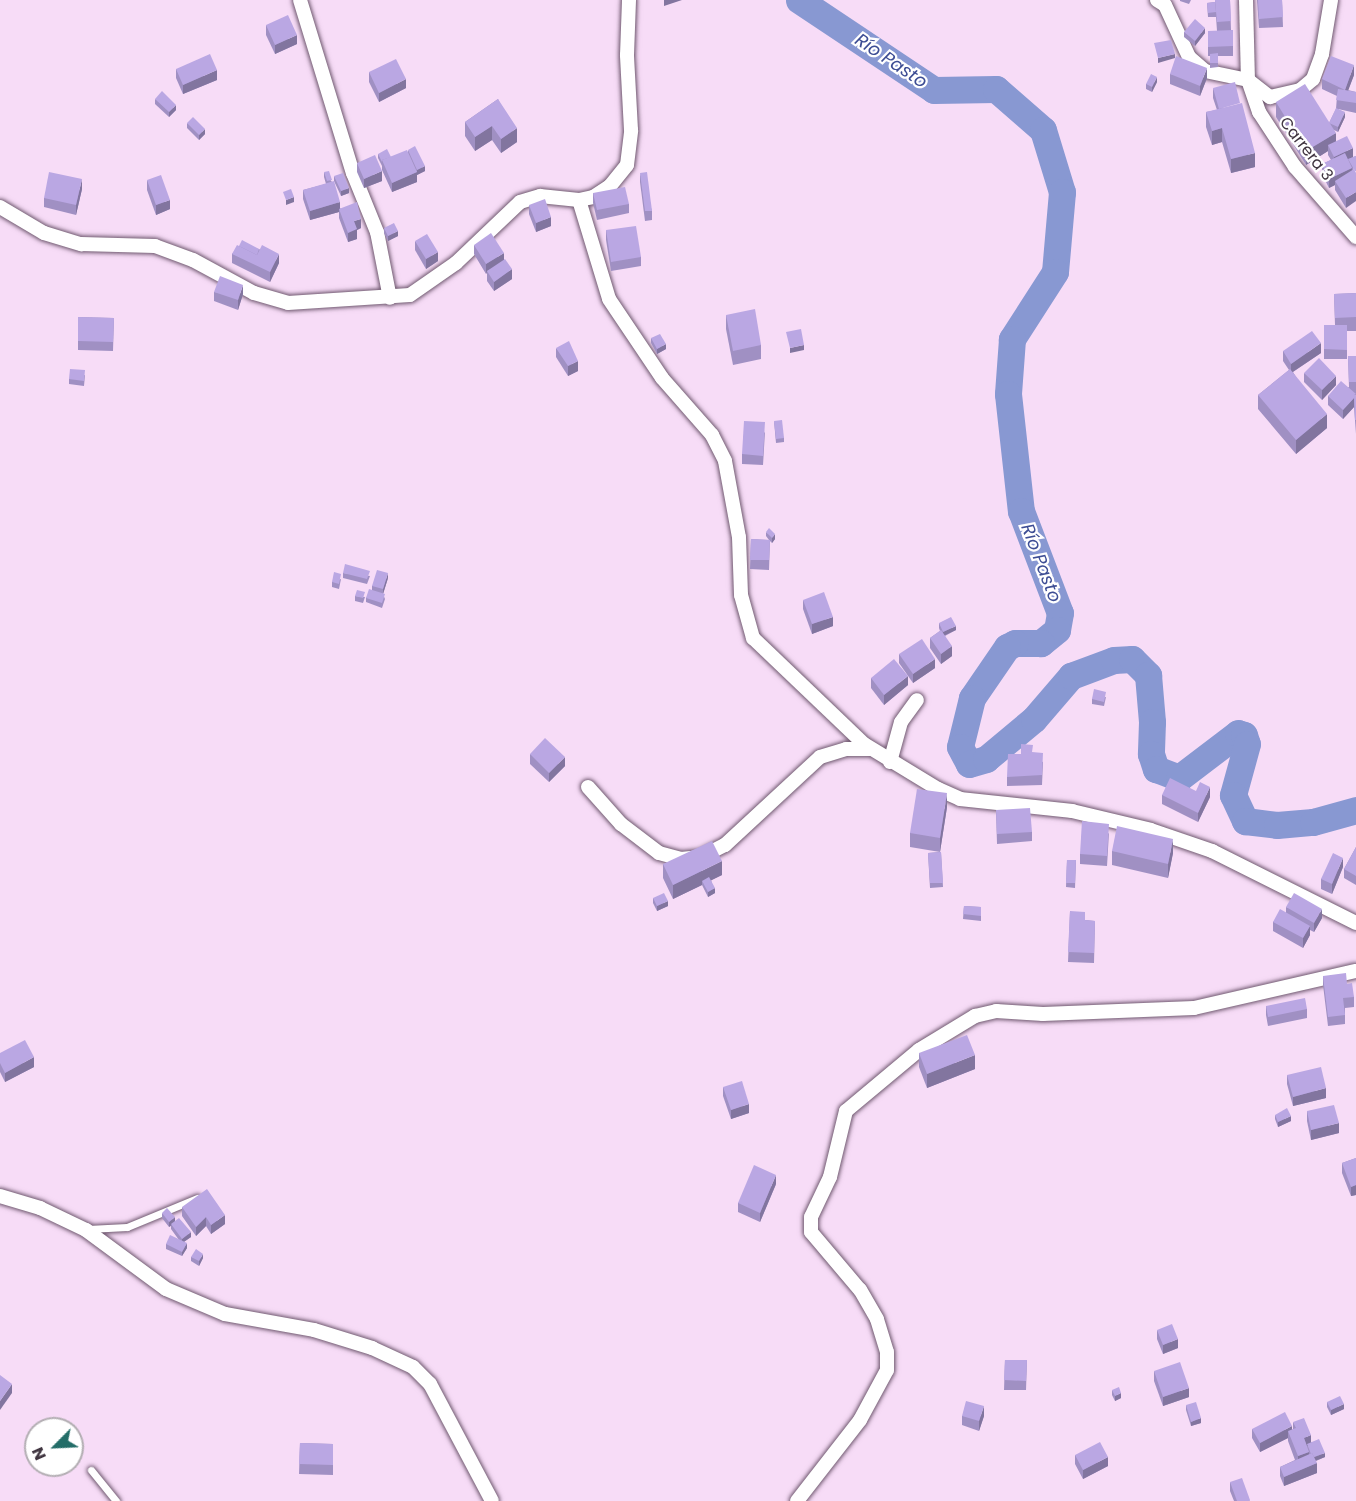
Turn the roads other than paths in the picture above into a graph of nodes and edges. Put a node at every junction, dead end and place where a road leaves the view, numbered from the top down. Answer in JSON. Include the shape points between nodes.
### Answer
{"nodes":[{"id":1,"x":300,"y":0,"type":"edge"},
{"id":2,"x":629,"y":0,"type":"edge"},
{"id":3,"x":1157,"y":0,"type":"edge"},
{"id":4,"x":1246,"y":0,"type":"edge"},
{"id":5,"x":1331,"y":0,"type":"edge"},
{"id":6,"x":1248,"y":80,"type":"junction"},
{"id":7,"x":579,"y":200,"type":"junction"},
{"id":8,"x":0,"y":207,"type":"edge"},
{"id":9,"x":1356,"y":237,"type":"edge"},
{"id":10,"x":390,"y":298,"type":"junction"},
{"id":11,"x":917,"y":700,"type":"dead end"},
{"id":12,"x":871,"y":749,"type":"junction"},
{"id":13,"x":890,"y":762,"type":"junction"},
{"id":14,"x":588,"y":787,"type":"dead end"},
{"id":15,"x":1356,"y":923,"type":"edge"},
{"id":16,"x":1356,"y":970,"type":"edge"},
{"id":17,"x":0,"y":1196,"type":"edge"},
{"id":18,"x":199,"y":1197,"type":"edge"},
{"id":19,"x":86,"y":1230,"type":"junction"},
{"id":20,"x":91,"y":1470,"type":"dead end"},
{"id":21,"x":116,"y":1501,"type":"edge"},
{"id":22,"x":492,"y":1501,"type":"edge"},
{"id":23,"x":797,"y":1501,"type":"edge"}],
"edges":[{"from":1,"to":10,"type":"street","via":[[353,173],[377,232]]},
{"from":2,"to":7,"type":"street","via":[[631,130],[627,165],[610,186],[593,197]]},
{"from":3,"to":6,"type":"street","via":[[1165,5],[1189,57],[1205,70]]},
{"from":4,"to":6,"type":"street","name":"Carrera 3"},
{"from":5,"to":6,"type":"street","via":[[1323,54],[1313,79],[1300,90],[1270,97]]},
{"from":6,"to":9,"type":"street","name":"Carrera 3","via":[[1259,112],[1276,141]]},
{"from":7,"to":10,"type":"street","via":[[540,196],[520,202],[428,286],[410,295]]},
{"from":7,"to":12,"type":"street","via":[[609,299],[662,378],[712,435],[725,461],[739,537],[741,595],[753,638]]},
{"from":8,"to":10,"type":"street","via":[[44,233],[81,244],[155,246],[193,260],[254,293],[288,303]]},
{"from":11,"to":13,"type":"street","via":[[901,722]]},
{"from":12,"to":13,"type":"street"},
{"from":12,"to":14,"type":"street","via":[[846,749],[820,757],[725,845],[701,857],[681,859],[659,853],[621,824]]},
{"from":13,"to":15,"type":"street","via":[[960,799],[1072,812],[1151,830],[1212,851]]},
{"from":16,"to":23,"type":"street","via":[[1194,1008],[1043,1014],[996,1011],[975,1016],[919,1050],[853,1104],[846,1111],[830,1177],[811,1217],[811,1232],[860,1290],[877,1319],[887,1352],[887,1370],[860,1420]]},
{"from":17,"to":19,"type":"street","via":[[40,1208]]},
{"from":18,"to":19,"type":"lane","via":[[127,1227]]},
{"from":19,"to":22,"type":"street","via":[[166,1289],[225,1314],[314,1330],[372,1348],[412,1366],[430,1384]]},
{"from":20,"to":21,"type":"lane"}]}
